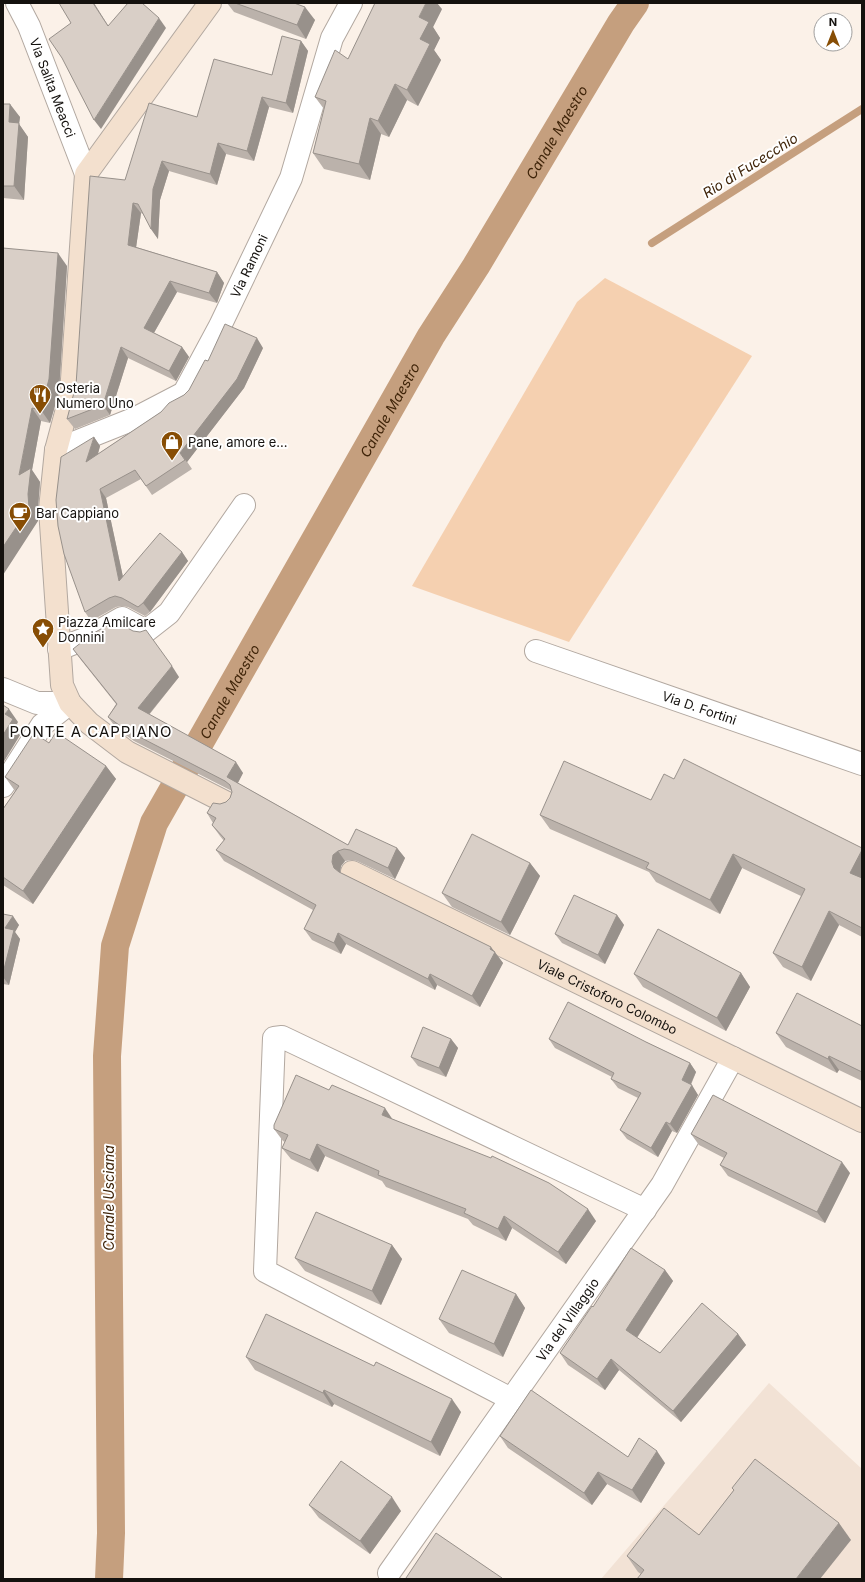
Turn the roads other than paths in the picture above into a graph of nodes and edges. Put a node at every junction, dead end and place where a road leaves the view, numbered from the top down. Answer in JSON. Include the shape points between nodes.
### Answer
{"nodes":[{"id":1,"x":17,"y":3,"type":"edge"},
{"id":2,"x":210,"y":3,"type":"edge"},
{"id":3,"x":352,"y":3,"type":"edge"},
{"id":4,"x":86,"y":174,"type":"junction"},
{"id":5,"x":56,"y":450,"type":"junction"},
{"id":6,"x":244,"y":505,"type":"dead end"},
{"id":7,"x":59,"y":649,"type":"junction"},
{"id":8,"x":536,"y":651,"type":"dead end"},
{"id":9,"x":3,"y":689,"type":"edge"},
{"id":10,"x":70,"y":703,"type":"junction"},
{"id":11,"x":862,"y":764,"type":"edge"},
{"id":12,"x":3,"y":786,"type":"edge"},
{"id":13,"x":227,"y":802,"type":"edge"},
{"id":14,"x":352,"y":872,"type":"dead end"},
{"id":15,"x":733,"y":1058,"type":"junction"},
{"id":16,"x":862,"y":1121,"type":"edge"},
{"id":17,"x":645,"y":1210,"type":"junction"},
{"id":18,"x":511,"y":1399,"type":"junction"},
{"id":19,"x":389,"y":1573,"type":"dead end"}],
"edges":[{"from":1,"to":4,"type":"street","name":"Via Salita Meacci","via":[[29,26]]},
{"from":2,"to":4,"type":"street"},
{"from":3,"to":5,"type":"street","name":"Via Ramoni","via":[[332,38],[291,178],[220,326],[184,394],[136,418]]},
{"from":4,"to":5,"type":"street","via":[[71,394]]},
{"from":5,"to":7,"type":"street","via":[[50,509]]},
{"from":6,"to":7,"type":"street","via":[[169,613],[146,631],[122,618],[87,638]]},
{"from":7,"to":10,"type":"street","via":[[62,685]]},
{"from":8,"to":11,"type":"street","name":"Via D. Fortini"},
{"from":9,"to":10,"type":"street","via":[[38,703]]},
{"from":10,"to":12,"type":"street","via":[[42,725]]},
{"from":10,"to":13,"type":"street","via":[[89,723],[127,752]]},
{"from":14,"to":15,"type":"street","name":"Viale Cristoforo Colombo"},
{"from":15,"to":16,"type":"street","name":"Viale Cristoforo Colombo"},
{"from":15,"to":17,"type":"street","name":"Via del Villaggio","via":[[662,1185]]},
{"from":17,"to":18,"type":"street","name":"Via del Villaggio"},
{"from":17,"to":18,"type":"street","via":[[282,1037],[274,1038],[265,1272]]},
{"from":18,"to":19,"type":"street","name":"Via del Villaggio"}]}
